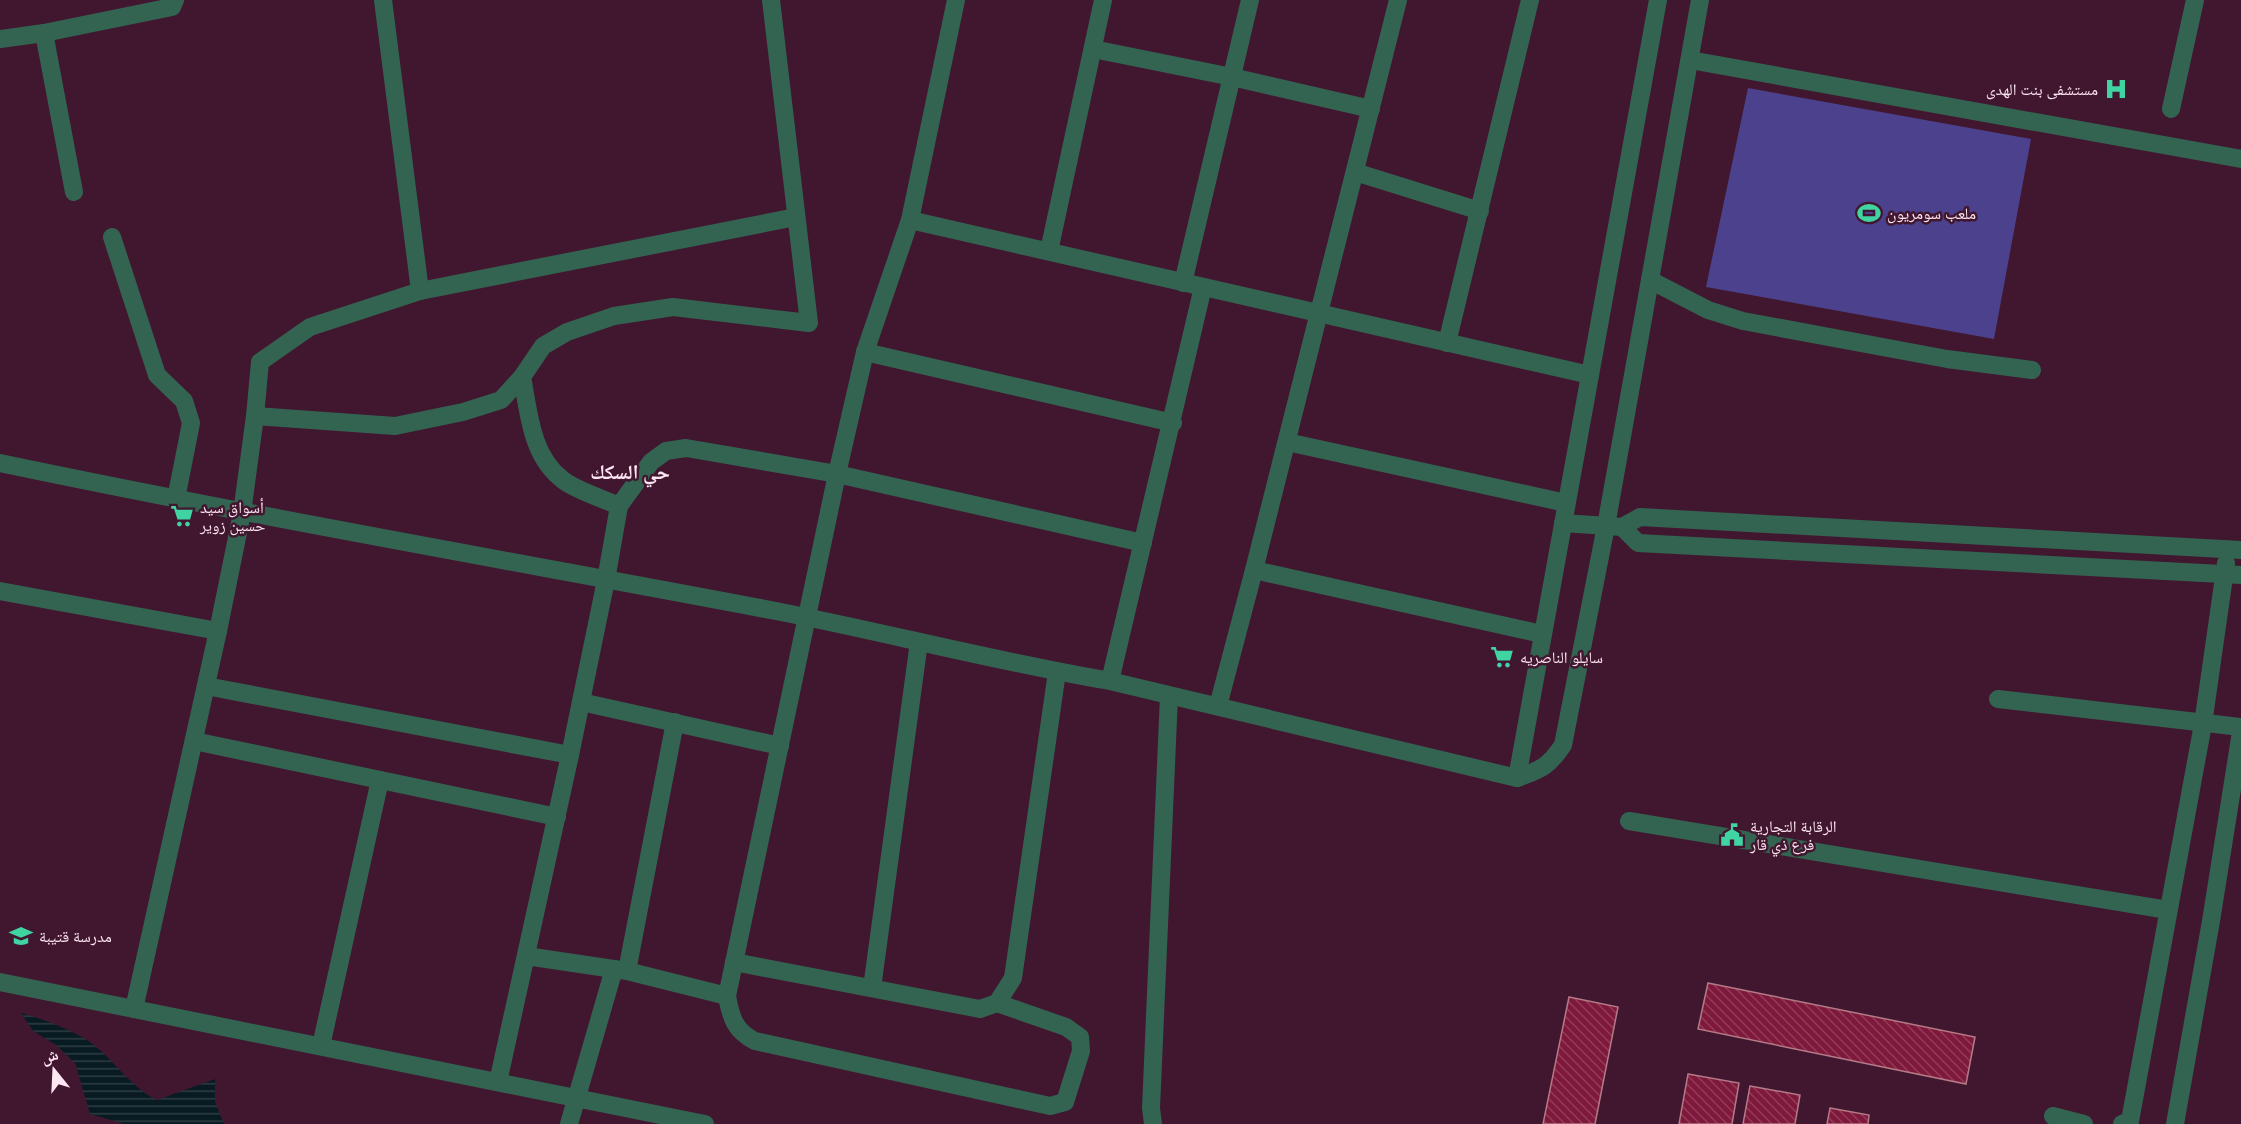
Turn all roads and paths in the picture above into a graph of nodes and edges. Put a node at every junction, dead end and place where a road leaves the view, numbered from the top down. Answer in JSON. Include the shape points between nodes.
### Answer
{"nodes":[{"id":1,"x":175,"y":0,"type":"edge"},
{"id":2,"x":383,"y":0,"type":"edge"},
{"id":3,"x":771,"y":0,"type":"edge"},
{"id":4,"x":956,"y":0,"type":"edge"},
{"id":5,"x":1103,"y":0,"type":"edge"},
{"id":6,"x":1250,"y":0,"type":"edge"},
{"id":7,"x":1398,"y":0,"type":"edge"},
{"id":8,"x":1530,"y":0,"type":"edge"},
{"id":9,"x":1658,"y":0,"type":"edge"},
{"id":10,"x":1700,"y":0,"type":"edge"},
{"id":11,"x":2195,"y":0,"type":"edge"},
{"id":12,"x":44,"y":33,"type":"junction"},
{"id":13,"x":0,"y":39,"type":"edge"},
{"id":14,"x":1093,"y":49,"type":"junction"},
{"id":15,"x":1690,"y":60,"type":"junction"},
{"id":16,"x":1232,"y":77,"type":"junction"},
{"id":17,"x":1371,"y":109,"type":"junction"},
{"id":18,"x":2171,"y":109,"type":"dead end"},
{"id":19,"x":2241,"y":159,"type":"edge"},
{"id":20,"x":1355,"y":172,"type":"junction"},
{"id":21,"x":74,"y":192,"type":"dead end"},
{"id":22,"x":1480,"y":211,"type":"junction"},
{"id":23,"x":796,"y":217,"type":"junction"},
{"id":24,"x":910,"y":220,"type":"junction"},
{"id":25,"x":112,"y":237,"type":"dead end"},
{"id":26,"x":1049,"y":251,"type":"junction"},
{"id":27,"x":1650,"y":280,"type":"junction"},
{"id":28,"x":1182,"y":283,"type":"junction"},
{"id":29,"x":1203,"y":287,"type":"junction"},
{"id":30,"x":420,"y":291,"type":"junction"},
{"id":31,"x":1319,"y":313,"type":"junction"},
{"id":32,"x":1448,"y":343,"type":"junction"},
{"id":33,"x":865,"y":352,"type":"junction"},
{"id":34,"x":2032,"y":370,"type":"dead end"},
{"id":35,"x":1590,"y":375,"type":"junction"},
{"id":36,"x":522,"y":377,"type":"junction"},
{"id":37,"x":255,"y":416,"type":"junction"},
{"id":38,"x":1173,"y":423,"type":"junction"},
{"id":39,"x":1287,"y":442,"type":"junction"},
{"id":40,"x":1,"y":469,"type":"edge"},
{"id":41,"x":837,"y":474,"type":"junction"},
{"id":42,"x":176,"y":499,"type":"junction"},
{"id":43,"x":1566,"y":503,"type":"junction"},
{"id":44,"x":619,"y":506,"type":"junction"},
{"id":45,"x":242,"y":513,"type":"junction"},
{"id":46,"x":1563,"y":522,"type":"junction"},
{"id":47,"x":1614,"y":526,"type":"junction"},
{"id":48,"x":1143,"y":543,"type":"junction"},
{"id":49,"x":2234,"y":550,"type":"edge"},
{"id":50,"x":1254,"y":570,"type":"junction"},
{"id":51,"x":2233,"y":574,"type":"edge"},
{"id":52,"x":606,"y":580,"type":"junction"},
{"id":53,"x":0,"y":591,"type":"edge"},
{"id":54,"x":806,"y":618,"type":"junction"},
{"id":55,"x":218,"y":631,"type":"junction"},
{"id":56,"x":1542,"y":634,"type":"junction"},
{"id":57,"x":920,"y":642,"type":"junction"},
{"id":58,"x":1057,"y":672,"type":"junction"},
{"id":59,"x":1110,"y":681,"type":"junction"},
{"id":60,"x":206,"y":686,"type":"junction"},
{"id":61,"x":1169,"y":696,"type":"junction"},
{"id":62,"x":1998,"y":699,"type":"dead end"},
{"id":63,"x":581,"y":702,"type":"junction"},
{"id":64,"x":1218,"y":706,"type":"junction"},
{"id":65,"x":675,"y":722,"type":"junction"},
{"id":66,"x":2203,"y":724,"type":"junction"},
{"id":67,"x":2241,"y":727,"type":"edge"},
{"id":68,"x":2241,"y":732,"type":"edge"},
{"id":69,"x":194,"y":741,"type":"junction"},
{"id":70,"x":780,"y":746,"type":"junction"},
{"id":71,"x":570,"y":755,"type":"junction"},
{"id":72,"x":1517,"y":778,"type":"junction"},
{"id":73,"x":380,"y":780,"type":"junction"},
{"id":74,"x":557,"y":817,"type":"junction"},
{"id":75,"x":1629,"y":821,"type":"dead end"},
{"id":76,"x":2168,"y":910,"type":"junction"},
{"id":77,"x":526,"y":956,"type":"junction"},
{"id":78,"x":734,"y":962,"type":"junction"},
{"id":79,"x":621,"y":970,"type":"junction"},
{"id":80,"x":0,"y":982,"type":"edge"},
{"id":81,"x":872,"y":988,"type":"junction"},
{"id":82,"x":727,"y":996,"type":"junction"},
{"id":83,"x":997,"y":1003,"type":"junction"},
{"id":84,"x":134,"y":1009,"type":"junction"},
{"id":85,"x":321,"y":1046,"type":"junction"},
{"id":86,"x":498,"y":1082,"type":"junction"},
{"id":87,"x":576,"y":1098,"type":"junction"},
{"id":88,"x":2053,"y":1116,"type":"dead end"},
{"id":89,"x":569,"y":1124,"type":"edge"},
{"id":90,"x":705,"y":1124,"type":"edge"},
{"id":91,"x":1153,"y":1124,"type":"edge"},
{"id":92,"x":2084,"y":1124,"type":"edge"},
{"id":93,"x":2122,"y":1124,"type":"edge"},
{"id":94,"x":2175,"y":1124,"type":"edge"}],
"edges":[{"from":1,"to":12,"type":"street","via":[[172,7]]},
{"from":2,"to":30,"type":"street"},
{"from":3,"to":23,"type":"street"},
{"from":4,"to":24,"type":"street"},
{"from":5,"to":14,"type":"street"},
{"from":6,"to":16,"type":"street"},
{"from":7,"to":17,"type":"street"},
{"from":8,"to":22,"type":"street"},
{"from":9,"to":35,"type":"street"},
{"from":10,"to":15,"type":"street"},
{"from":11,"to":18,"type":"street"},
{"from":12,"to":13,"type":"street"},
{"from":12,"to":21,"type":"street"},
{"from":14,"to":16,"type":"street"},
{"from":14,"to":26,"type":"street"},
{"from":15,"to":19,"type":"street"},
{"from":15,"to":27,"type":"street"},
{"from":16,"to":17,"type":"street"},
{"from":16,"to":28,"type":"street"},
{"from":17,"to":20,"type":"street"},
{"from":20,"to":22,"type":"street"},
{"from":20,"to":31,"type":"street"},
{"from":22,"to":32,"type":"street"},
{"from":23,"to":30,"type":"street"},
{"from":23,"to":36,"type":"street","via":[[809,323],[673,307],[614,316],[567,332],[543,346]]},
{"from":24,"to":26,"type":"street"},
{"from":24,"to":33,"type":"street"},
{"from":25,"to":42,"type":"street","via":[[157,375],[184,401],[191,423]]},
{"from":26,"to":28,"type":"street"},
{"from":27,"to":34,"type":"street","via":[[1708,310],[1743,321],[1947,359]]},
{"from":27,"to":47,"type":"street"},
{"from":28,"to":29,"type":"street"},
{"from":29,"to":31,"type":"street"},
{"from":29,"to":38,"type":"street"},
{"from":30,"to":37,"type":"street","via":[[310,327],[260,362]]},
{"from":31,"to":32,"type":"street"},
{"from":31,"to":39,"type":"street"},
{"from":32,"to":35,"type":"street"},
{"from":33,"to":38,"type":"street"},
{"from":33,"to":41,"type":"street"},
{"from":35,"to":43,"type":"street"},
{"from":36,"to":37,"type":"street","via":[[501,400],[395,426]]},
{"from":36,"to":44,"type":"street","via":[[540,454],[563,481]]},
{"from":37,"to":45,"type":"street"},
{"from":38,"to":48,"type":"street"},
{"from":39,"to":43,"type":"street"},
{"from":39,"to":50,"type":"street"},
{"from":40,"to":42,"type":"street"},
{"from":41,"to":44,"type":"street","via":[[686,448],[666,451],[651,462]]},
{"from":41,"to":48,"type":"street"},
{"from":41,"to":54,"type":"street"},
{"from":42,"to":45,"type":"street"},
{"from":43,"to":46,"type":"street"},
{"from":44,"to":52,"type":"street"},
{"from":45,"to":52,"type":"street"},
{"from":45,"to":55,"type":"street"},
{"from":46,"to":47,"type":"street"},
{"from":46,"to":56,"type":"street"},
{"from":47,"to":49,"type":"street","via":[[1640,517]]},
{"from":47,"to":51,"type":"street","via":[[1638,543]]},
{"from":47,"to":72,"type":"street","via":[[1563,745],[1552,761]]},
{"from":48,"to":59,"type":"street"},
{"from":49,"to":51,"type":"street"},
{"from":50,"to":56,"type":"street"},
{"from":50,"to":64,"type":"street"},
{"from":51,"to":66,"type":"street"},
{"from":52,"to":54,"type":"street"},
{"from":52,"to":63,"type":"street"},
{"from":53,"to":55,"type":"street"},
{"from":54,"to":57,"type":"street"},
{"from":54,"to":70,"type":"street"},
{"from":55,"to":60,"type":"street"},
{"from":56,"to":72,"type":"street"},
{"from":57,"to":58,"type":"street"},
{"from":57,"to":81,"type":"street"},
{"from":58,"to":59,"type":"street"},
{"from":58,"to":83,"type":"street","via":[[1013,978]]},
{"from":59,"to":61,"type":"street"},
{"from":60,"to":69,"type":"street"},
{"from":60,"to":71,"type":"street"},
{"from":61,"to":64,"type":"street"},
{"from":61,"to":91,"type":"street","via":[[1150,1108]]},
{"from":62,"to":66,"type":"street"},
{"from":63,"to":65,"type":"street"},
{"from":63,"to":71,"type":"street"},
{"from":64,"to":72,"type":"street"},
{"from":65,"to":70,"type":"street"},
{"from":65,"to":79,"type":"street"},
{"from":66,"to":67,"type":"street"},
{"from":66,"to":76,"type":"street"},
{"from":68,"to":94,"type":"street"},
{"from":69,"to":73,"type":"street"},
{"from":69,"to":84,"type":"street"},
{"from":70,"to":78,"type":"street"},
{"from":71,"to":74,"type":"street"},
{"from":73,"to":74,"type":"street"},
{"from":73,"to":85,"type":"street"},
{"from":74,"to":77,"type":"street"},
{"from":75,"to":76,"type":"street"},
{"from":76,"to":93,"type":"street","via":[[2130,1120]]},
{"from":77,"to":79,"type":"street"},
{"from":77,"to":86,"type":"street"},
{"from":78,"to":81,"type":"street"},
{"from":78,"to":82,"type":"street"},
{"from":79,"to":82,"type":"street"},
{"from":79,"to":87,"type":"street"},
{"from":80,"to":84,"type":"street"},
{"from":81,"to":83,"type":"street","via":[[980,1009]]},
{"from":82,"to":83,"type":"street","via":[[731,1015],[742,1035],[755,1041],[1050,1106],[1065,1102],[1081,1051],[1080,1037],[1066,1027]]},
{"from":84,"to":85,"type":"street"},
{"from":85,"to":86,"type":"street"},
{"from":86,"to":87,"type":"street"},
{"from":87,"to":89,"type":"street"},
{"from":87,"to":90,"type":"street"},
{"from":88,"to":92,"type":"street"}]}
